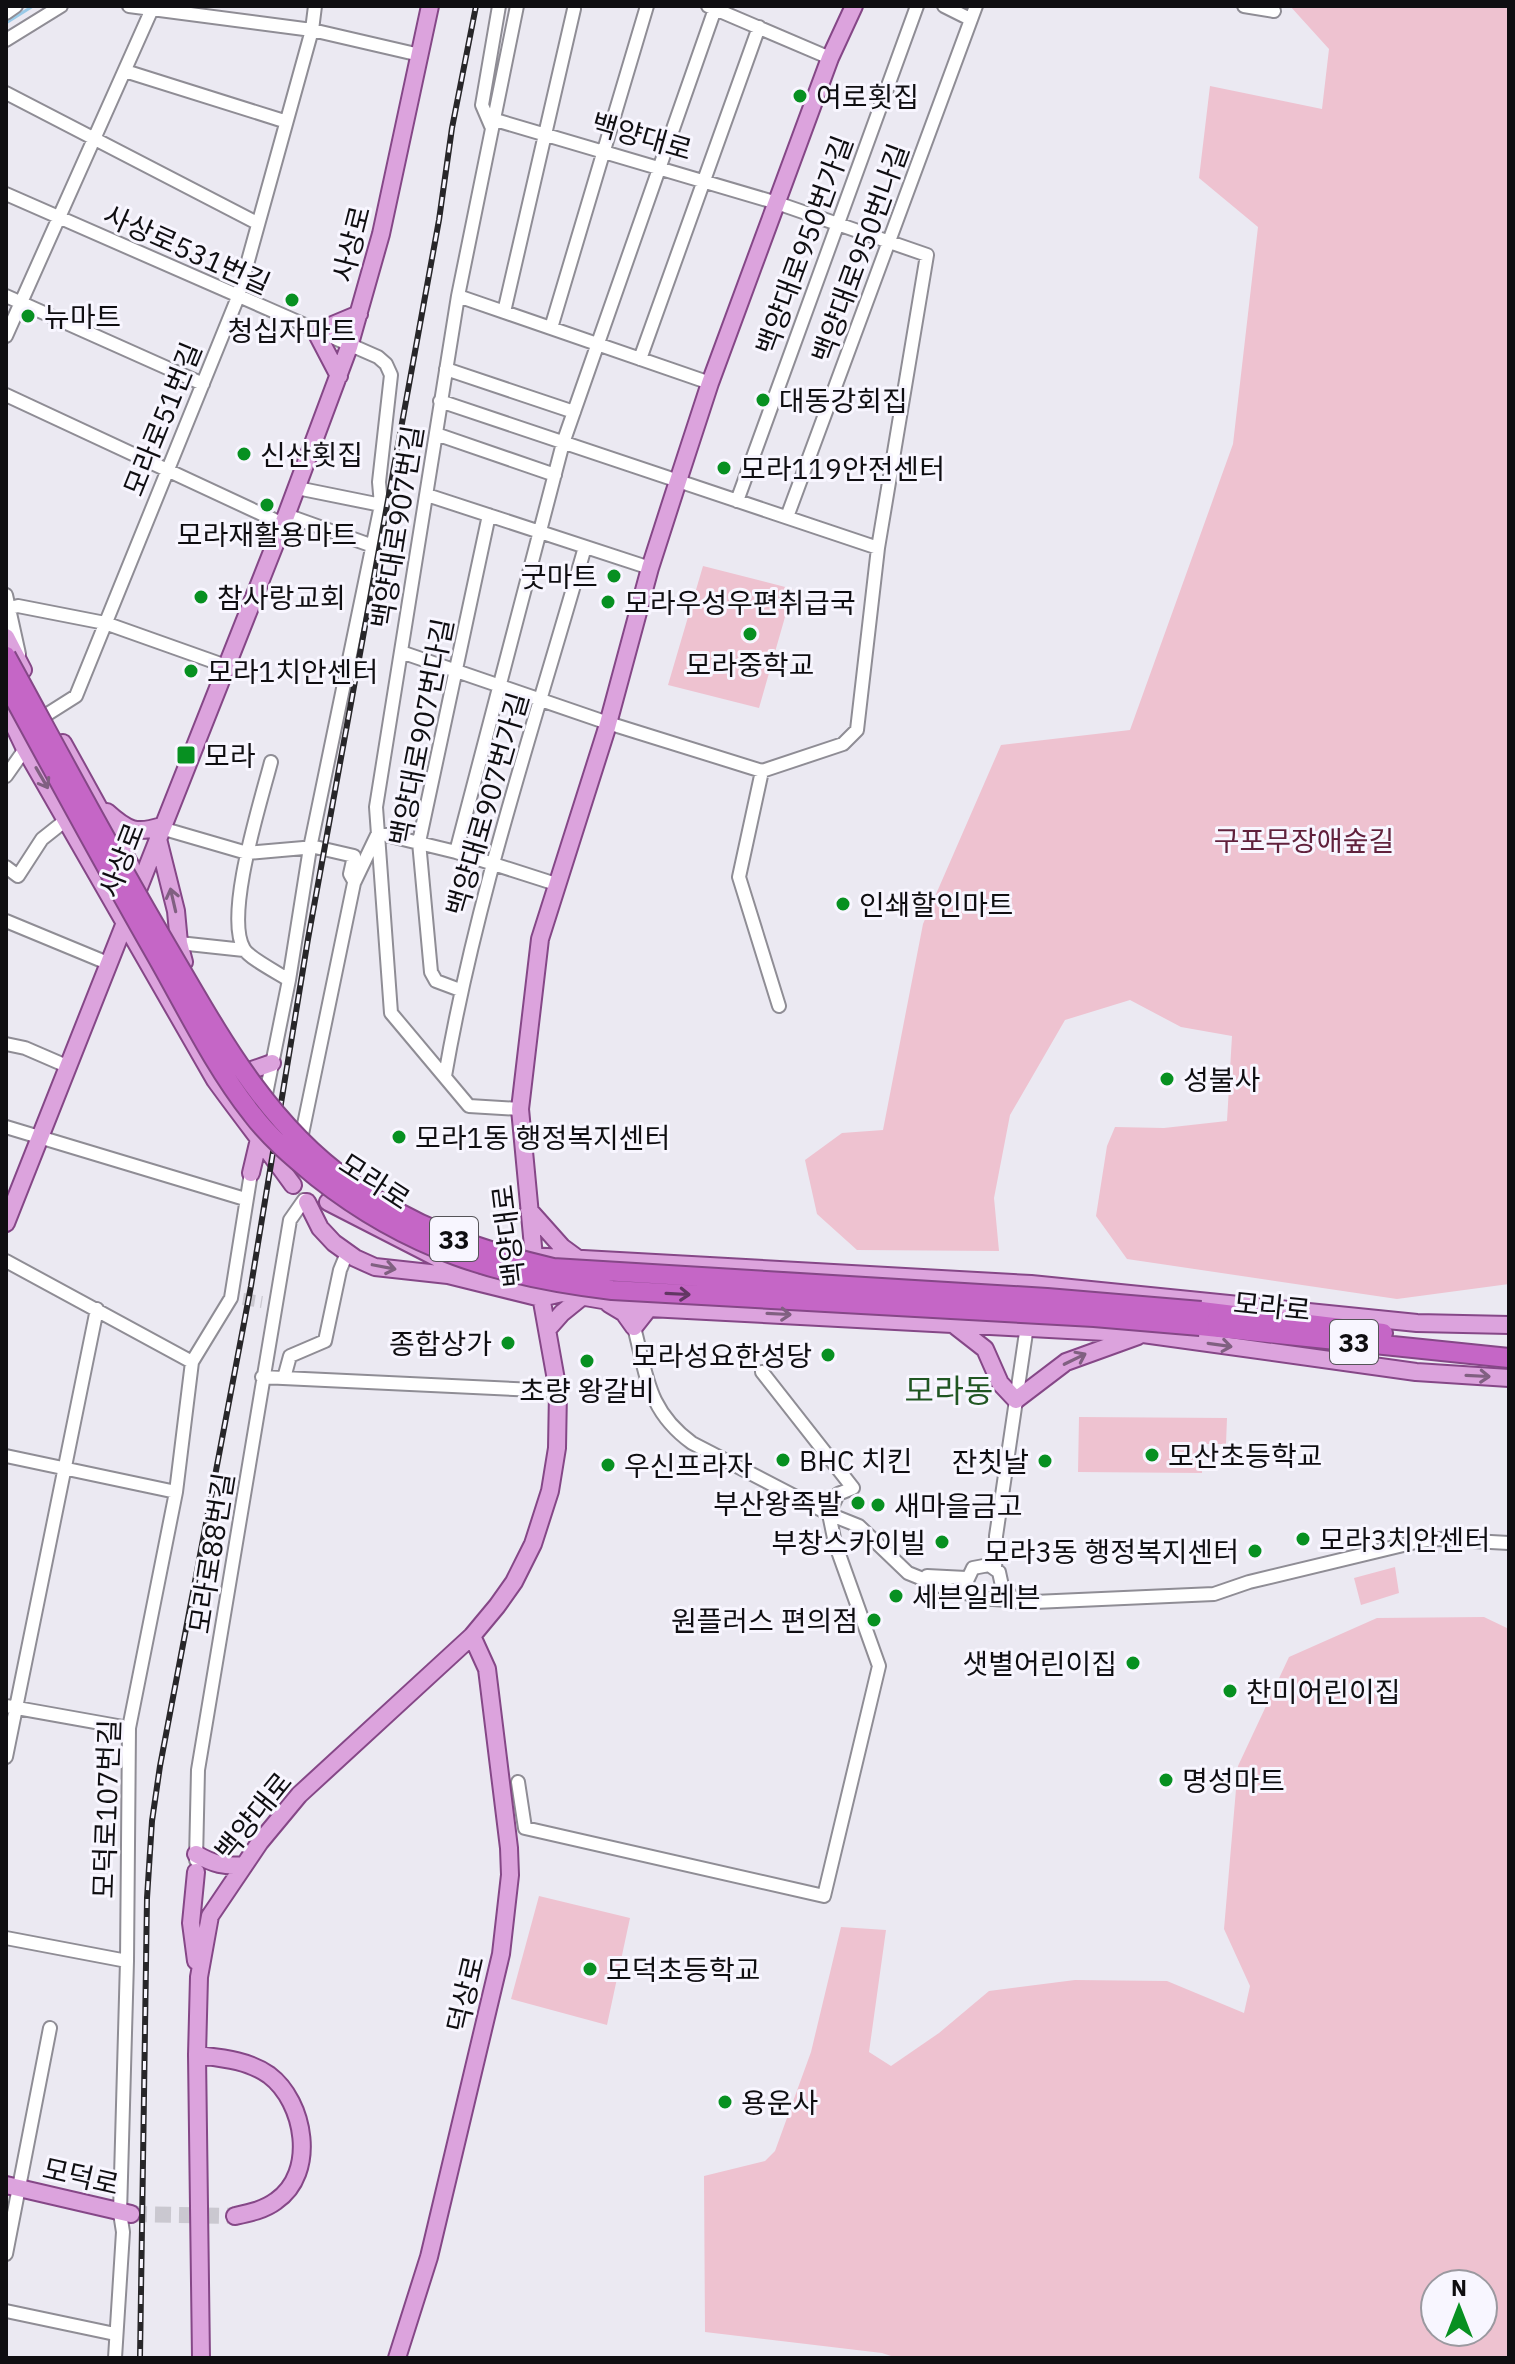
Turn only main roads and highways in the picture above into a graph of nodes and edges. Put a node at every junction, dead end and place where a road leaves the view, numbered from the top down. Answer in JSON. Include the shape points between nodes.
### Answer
{"nodes":[{"id":1,"x":430,"y":6,"type":"edge"},
{"id":2,"x":854,"y":6,"type":"edge"},
{"id":3,"x":359,"y":314,"type":"junction"},
{"id":4,"x":339,"y":376,"type":"junction"},
{"id":5,"x":6,"y":637,"type":"edge"},
{"id":6,"x":6,"y":656,"type":"edge"},
{"id":7,"x":6,"y":683,"type":"edge"},
{"id":8,"x":7,"y":716,"type":"edge"},
{"id":9,"x":98,"y":804,"type":"junction"},
{"id":10,"x":160,"y":830,"type":"junction"},
{"id":11,"x":140,"y":884,"type":"junction"},
{"id":12,"x":124,"y":923,"type":"junction"},
{"id":13,"x":138,"y":948,"type":"junction"},
{"id":14,"x":113,"y":957,"type":"junction"},
{"id":15,"x":184,"y":962,"type":"junction"},
{"id":16,"x":272,"y":1063,"type":"road end"},
{"id":17,"x":246,"y":1072,"type":"junction"},
{"id":18,"x":259,"y":1139,"type":"junction"},
{"id":19,"x":313,"y":1153,"type":"junction"},
{"id":20,"x":275,"y":1158,"type":"junction"},
{"id":21,"x":343,"y":1173,"type":"junction"},
{"id":22,"x":293,"y":1185,"type":"junction"},
{"id":23,"x":306,"y":1201,"type":"junction"},
{"id":24,"x":328,"y":1202,"type":"junction"},
{"id":25,"x":529,"y":1210,"type":"junction"},
{"id":26,"x":6,"y":1223,"type":"edge"},
{"id":27,"x":534,"y":1257,"type":"junction"},
{"id":28,"x":578,"y":1259,"type":"junction"},
{"id":29,"x":691,"y":1266,"type":"junction"},
{"id":30,"x":540,"y":1292,"type":"junction"},
{"id":31,"x":592,"y":1297,"type":"junction"},
{"id":32,"x":649,"y":1308,"type":"junction"},
{"id":33,"x":701,"y":1310,"type":"junction"},
{"id":34,"x":1200,"y":1319,"type":"junction"},
{"id":35,"x":953,"y":1324,"type":"junction"},
{"id":36,"x":1509,"y":1325,"type":"edge"},
{"id":37,"x":547,"y":1330,"type":"junction"},
{"id":38,"x":1143,"y":1334,"type":"junction"},
{"id":39,"x":1509,"y":1345,"type":"edge"},
{"id":40,"x":1509,"y":1358,"type":"edge"},
{"id":41,"x":1509,"y":1378,"type":"edge"},
{"id":42,"x":472,"y":1636,"type":"junction"},
{"id":43,"x":196,"y":1854,"type":"road end"},
{"id":44,"x":244,"y":1865,"type":"junction"},
{"id":45,"x":196,"y":1872,"type":"road end"},
{"id":46,"x":199,"y":1977,"type":"junction"},
{"id":47,"x":197,"y":2055,"type":"junction"},
{"id":48,"x":13,"y":2187,"type":"edge"},
{"id":49,"x":126,"y":2214,"type":"tunnel mouth"},
{"id":50,"x":235,"y":2216,"type":"tunnel mouth"},
{"id":51,"x":201,"y":2358,"type":"edge"},
{"id":52,"x":397,"y":2358,"type":"edge"}],
"edges":[{"from":1,"to":3,"type":"main road","name":"사상로"},
{"from":2,"to":25,"type":"main road","name":"백양대로","via":[[710,383],[540,939],[520,1109]]},
{"from":3,"to":4,"type":"main road","name":"사상로"},
{"from":3,"to":4,"type":"main road","via":[[316,332]]},
{"from":4,"to":10,"type":"main road","name":"사상로"},
{"from":5,"to":9,"type":"main road","name":"모라로"},
{"from":6,"to":34,"type":"highway","name":"모라로","number":"33","bridge":true,"via":[[129,882],[258,1094],[345,1179],[384,1205],[436,1233],[553,1268],[1047,1298]]},
{"from":7,"to":34,"type":"highway","name":"모라로","number":"33","one_way":true,"bridge":true,"via":[[180,997],[252,1115],[294,1159],[337,1192],[424,1245],[535,1279],[612,1290]]},
{"from":8,"to":12,"type":"main road","name":"모라로","one_way":true},
{"from":9,"to":10,"type":"main road","via":[[124,827]]},
{"from":9,"to":11,"type":"main road","name":"모라로"},
{"from":10,"to":11,"type":"main road","name":"사상로"},
{"from":15,"to":10,"type":"main road","one_way":true},
{"from":11,"to":12,"type":"main road","name":"사상로"},
{"from":11,"to":15,"type":"main road","name":"모라로"},
{"from":12,"to":13,"type":"main road","name":"모라로"},
{"from":12,"to":14,"type":"main road","name":"사상로"},
{"from":13,"to":14,"type":"main road"},
{"from":13,"to":18,"type":"main road","name":"모라로","via":[[215,1080]]},
{"from":14,"to":26,"type":"main road","name":"사상로"},
{"from":15,"to":17,"type":"main road","name":"모라로"},
{"from":16,"to":17,"type":"main road"},
{"from":17,"to":19,"type":"main road","name":"모라로"},
{"from":18,"to":20,"type":"main road","name":"모라로"},
{"from":18,"to":20,"type":"main road","via":[[251,1173]]},
{"from":19,"to":21,"type":"main road","via":[[334,1158]]},
{"from":19,"to":22,"type":"main road","via":[[296,1164]]},
{"from":20,"to":22,"type":"main road","name":"모라로"},
{"from":21,"to":24,"type":"main road","via":[[341,1190]]},
{"from":21,"to":27,"type":"main road","name":"모라로","via":[[369,1195],[424,1223]]},
{"from":22,"to":23,"type":"main road"},
{"from":23,"to":24,"type":"main road"},
{"from":23,"to":30,"type":"main road","name":"모라로","one_way":true,"via":[[334,1243],[375,1267]]},
{"from":24,"to":30,"type":"main road","name":"모라로","via":[[447,1263]]},
{"from":25,"to":27,"type":"main road","name":"백양대로"},
{"from":25,"to":28,"type":"main road"},
{"from":27,"to":28,"type":"main road","name":"모라로"},
{"from":27,"to":30,"type":"main road","name":"백양대로"},
{"from":28,"to":29,"type":"main road","name":"모라로"},
{"from":29,"to":33,"type":"main road","via":[[712,1290]]},
{"from":29,"to":36,"type":"main road","name":"모라로","via":[[1031,1284],[1417,1323]]},
{"from":30,"to":31,"type":"main road","name":"모라로"},
{"from":30,"to":37,"type":"main road","name":"백양대로"},
{"from":31,"to":32,"type":"main road","name":"모라로"},
{"from":31,"to":32,"type":"main road","via":[[624,1313],[634,1327]]},
{"from":31,"to":37,"type":"main road","via":[[562,1313]]},
{"from":32,"to":33,"type":"main road","name":"모라로"},
{"from":33,"to":35,"type":"main road","name":"모라로","one_way":true},
{"from":34,"to":39,"type":"highway","name":"모라로","number":"33"},
{"from":34,"to":40,"type":"highway","name":"모라로","number":"33"},
{"from":35,"to":38,"type":"main road","name":"모라로"},
{"from":35,"to":38,"type":"main road","one_way":true,"via":[[985,1349],[1000,1383],[1016,1400],[1066,1362]]},
{"from":37,"to":42,"type":"main road","name":"백양대로","via":[[558,1391],[550,1491],[514,1582]]},
{"from":38,"to":41,"type":"main road","name":"모라로","one_way":true,"via":[[1416,1372]]},
{"from":42,"to":44,"type":"main road","name":"백양대로","via":[[299,1795]]},
{"from":42,"to":52,"type":"main road","name":"덕상로","via":[[487,1669],[495,1721],[509,1848],[508,1909],[457,2142]]},
{"from":43,"to":44,"type":"main road","via":[[211,1863]]},
{"from":44,"to":46,"type":"main road","name":"백양대로","via":[[210,1916]]},
{"from":45,"to":46,"type":"main road","via":[[191,1923]]},
{"from":46,"to":47,"type":"main road","name":"백양대로"},
{"from":47,"to":50,"type":"main road","via":[[238,2061],[269,2075],[293,2101],[302,2130],[300,2161],[278,2200]]},
{"from":47,"to":51,"type":"main road","name":"백양대로"},
{"from":48,"to":49,"type":"main road","name":"모덕로"}]}
